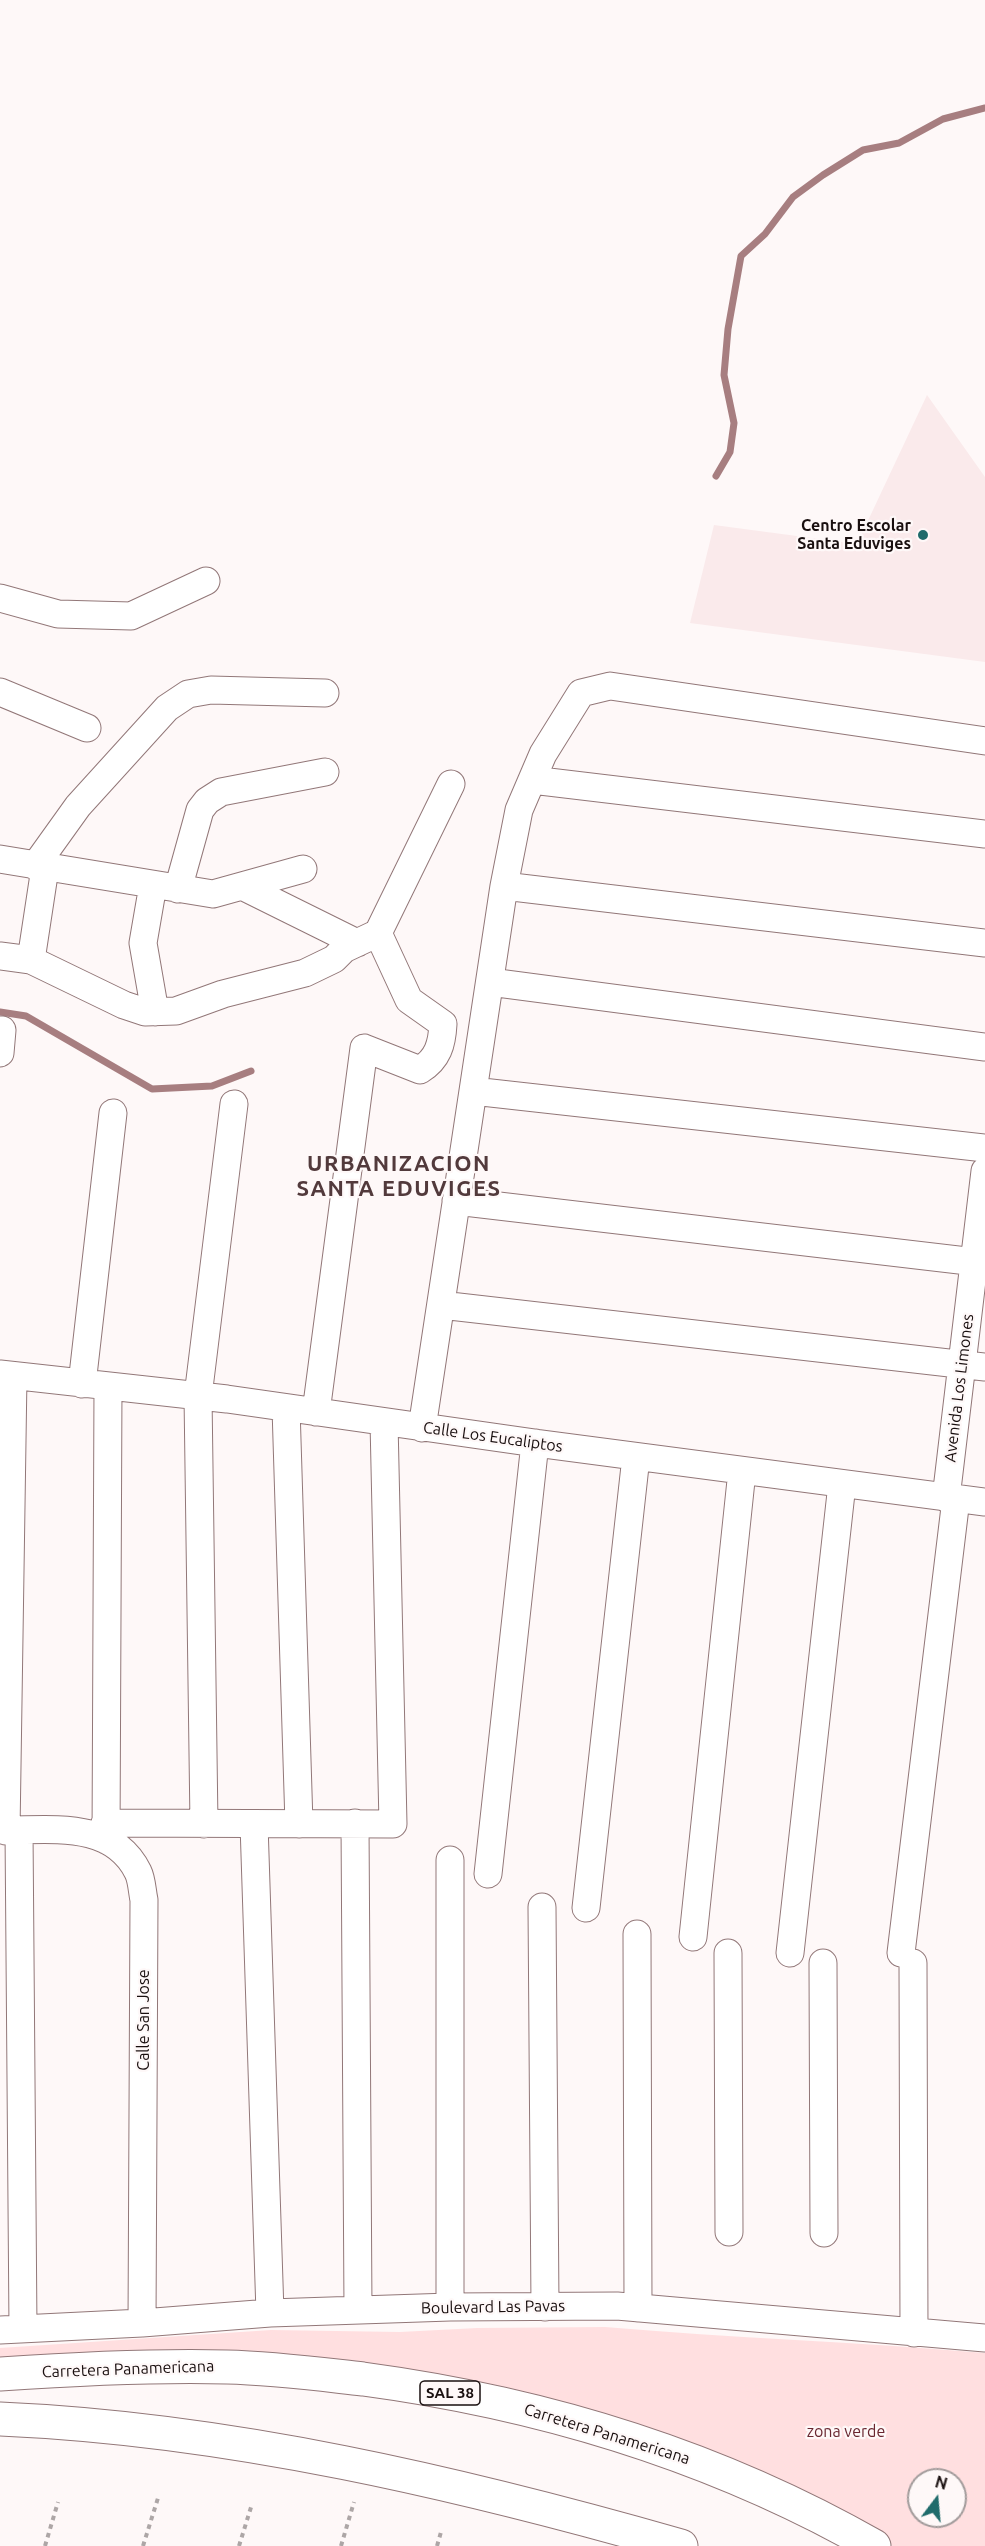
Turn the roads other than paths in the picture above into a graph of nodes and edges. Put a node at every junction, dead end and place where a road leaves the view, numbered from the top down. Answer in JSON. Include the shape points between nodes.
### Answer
{"nodes":[{"id":1,"x":206,"y":581,"type":"dead end"},
{"id":2,"x":0,"y":598,"type":"edge"},
{"id":3,"x":0,"y":692,"type":"edge"},
{"id":4,"x":325,"y":693,"type":"dead end"},
{"id":5,"x":87,"y":728,"type":"dead end"},
{"id":6,"x":985,"y":741,"type":"edge"},
{"id":7,"x":325,"y":772,"type":"dead end"},
{"id":8,"x":532,"y":780,"type":"junction"},
{"id":9,"x":451,"y":784,"type":"dead end"},
{"id":10,"x":985,"y":834,"type":"edge"},
{"id":11,"x":0,"y":859,"type":"edge"},
{"id":12,"x":40,"y":867,"type":"junction"},
{"id":13,"x":303,"y":869,"type":"dead end"},
{"id":14,"x":242,"y":886,"type":"junction"},
{"id":15,"x":504,"y":886,"type":"junction"},
{"id":16,"x":166,"y":887,"type":"junction"},
{"id":17,"x":367,"y":938,"type":"junction"},
{"id":18,"x":985,"y":943,"type":"edge"},
{"id":19,"x":0,"y":956,"type":"edge"},
{"id":20,"x":31,"y":960,"type":"junction"},
{"id":21,"x":490,"y":982,"type":"junction"},
{"id":22,"x":155,"y":1012,"type":"junction"},
{"id":23,"x":985,"y":1047,"type":"edge"},
{"id":24,"x":473,"y":1091,"type":"junction"},
{"id":25,"x":234,"y":1104,"type":"dead end"},
{"id":26,"x":113,"y":1113,"type":"dead end"},
{"id":27,"x":985,"y":1148,"type":"edge"},
{"id":28,"x":985,"y":1171,"type":"edge"},
{"id":29,"x":456,"y":1201,"type":"junction"},
{"id":30,"x":980,"y":1263,"type":"edge"},
{"id":31,"x":441,"y":1305,"type":"junction"},
{"id":32,"x":973,"y":1365,"type":"edge"},
{"id":33,"x":6,"y":1375,"type":"edge"},
{"id":34,"x":95,"y":1385,"type":"junction"},
{"id":35,"x":198,"y":1396,"type":"junction"},
{"id":36,"x":286,"y":1408,"type":"junction"},
{"id":37,"x":316,"y":1412,"type":"junction"},
{"id":38,"x":384,"y":1422,"type":"junction"},
{"id":39,"x":422,"y":1428,"type":"junction"},
{"id":40,"x":535,"y":1443,"type":"junction"},
{"id":41,"x":636,"y":1457,"type":"junction"},
{"id":42,"x":742,"y":1471,"type":"junction"},
{"id":43,"x":842,"y":1484,"type":"junction"},
{"id":44,"x":951,"y":1499,"type":"junction"},
{"id":45,"x":985,"y":1502,"type":"edge"},
{"id":46,"x":355,"y":1823,"type":"junction"},
{"id":47,"x":204,"y":1824,"type":"junction"},
{"id":48,"x":254,"y":1824,"type":"junction"},
{"id":49,"x":299,"y":1824,"type":"junction"},
{"id":50,"x":8,"y":1830,"type":"edge"},
{"id":51,"x":106,"y":1832,"type":"junction"},
{"id":52,"x":450,"y":1860,"type":"dead end"},
{"id":53,"x":488,"y":1874,"type":"dead end"},
{"id":54,"x":542,"y":1907,"type":"dead end"},
{"id":55,"x":585,"y":1908,"type":"dead end"},
{"id":56,"x":637,"y":1934,"type":"dead end"},
{"id":57,"x":693,"y":1937,"type":"dead end"},
{"id":58,"x":728,"y":1953,"type":"dead end"},
{"id":59,"x":790,"y":1953,"type":"dead end"},
{"id":60,"x":823,"y":1963,"type":"dead end"},
{"id":61,"x":729,"y":2232,"type":"dead end"},
{"id":62,"x":824,"y":2233,"type":"dead end"},
{"id":63,"x":450,"y":2307,"type":"junction"},
{"id":64,"x":545,"y":2307,"type":"junction"},
{"id":65,"x":638,"y":2308,"type":"junction"},
{"id":66,"x":358,"y":2310,"type":"junction"},
{"id":67,"x":270,"y":2313,"type":"junction"},
{"id":68,"x":142,"y":2323,"type":"junction"},
{"id":69,"x":11,"y":2329,"type":"edge"},
{"id":70,"x":914,"y":2332,"type":"junction"},
{"id":71,"x":985,"y":2338,"type":"edge"},
{"id":72,"x":0,"y":2374,"type":"edge"},
{"id":73,"x":0,"y":2419,"type":"edge"},
{"id":74,"x":681,"y":2546,"type":"edge"},
{"id":75,"x":874,"y":2546,"type":"edge"}],
"edges":[{"from":1,"to":2,"type":"street","via":[[131,616],[58,614]]},
{"from":3,"to":5,"type":"street"},
{"from":4,"to":12,"type":"street","via":[[212,690],[188,694],[167,708],[78,806]]},
{"from":6,"to":8,"type":"street","via":[[610,686],[581,693],[543,754]]},
{"from":7,"to":16,"type":"street","via":[[221,792],[207,801]]},
{"from":8,"to":10,"type":"street"},
{"from":8,"to":15,"type":"street","via":[[519,810]]},
{"from":9,"to":17,"type":"street"},
{"from":11,"to":12,"type":"street"},
{"from":12,"to":16,"type":"street"},
{"from":12,"to":20,"type":"street"},
{"from":13,"to":14,"type":"street"},
{"from":14,"to":16,"type":"street","via":[[213,894]]},
{"from":14,"to":17,"type":"street"},
{"from":15,"to":18,"type":"street"},
{"from":15,"to":21,"type":"street"},
{"from":16,"to":22,"type":"street","via":[[143,943]]},
{"from":17,"to":22,"type":"street","via":[[305,973],[223,994],[176,1011]]},
{"from":17,"to":37,"type":"street","via":[[409,1000],[442,1024],[442,1044],[431,1063],[420,1070],[364,1048]]},
{"from":19,"to":20,"type":"street"},
{"from":20,"to":22,"type":"street","via":[[124,1005]]},
{"from":21,"to":23,"type":"street"},
{"from":21,"to":24,"type":"street"},
{"from":24,"to":27,"type":"street"},
{"from":24,"to":29,"type":"street"},
{"from":25,"to":35,"type":"street"},
{"from":26,"to":34,"type":"street"},
{"from":28,"to":30,"type":"street","name":"Avenida Los Limones"},
{"from":29,"to":30,"type":"street"},
{"from":29,"to":31,"type":"street"},
{"from":30,"to":32,"type":"street","name":"Avenida Los Limones"},
{"from":31,"to":32,"type":"street"},
{"from":31,"to":39,"type":"street"},
{"from":32,"to":44,"type":"street","name":"Avenida Los Limones"},
{"from":33,"to":34,"type":"street","name":"Calle Los Eucaliptos"},
{"from":33,"to":50,"type":"street"},
{"from":34,"to":35,"type":"street","name":"Calle Los Eucaliptos"},
{"from":34,"to":51,"type":"street"},
{"from":35,"to":36,"type":"street","name":"Calle Los Eucaliptos"},
{"from":35,"to":47,"type":"street"},
{"from":36,"to":37,"type":"street","name":"Calle Los Eucaliptos"},
{"from":36,"to":49,"type":"street"},
{"from":37,"to":38,"type":"street","name":"Calle Los Eucaliptos"},
{"from":38,"to":39,"type":"street","name":"Calle Los Eucaliptos"},
{"from":38,"to":46,"type":"street","via":[[393,1824]]},
{"from":39,"to":40,"type":"street","name":"Calle Los Eucaliptos"},
{"from":40,"to":41,"type":"street","name":"Calle Los Eucaliptos"},
{"from":40,"to":53,"type":"street"},
{"from":41,"to":42,"type":"street","name":"Calle Los Eucaliptos"},
{"from":41,"to":55,"type":"street"},
{"from":42,"to":43,"type":"street","name":"Calle Los Eucaliptos"},
{"from":42,"to":57,"type":"street"},
{"from":43,"to":44,"type":"street","name":"Calle Los Eucaliptos"},
{"from":43,"to":59,"type":"street"},
{"from":44,"to":45,"type":"street","name":"Calle Los Eucaliptos"},
{"from":44,"to":70,"type":"street","name":"Avenida Los Limones","via":[[907,1958]]},
{"from":46,"to":49,"type":"street"},
{"from":46,"to":66,"type":"street"},
{"from":47,"to":48,"type":"street"},
{"from":47,"to":51,"type":"street"},
{"from":48,"to":49,"type":"street"},
{"from":48,"to":67,"type":"street"},
{"from":50,"to":51,"type":"street","name":"Calle San Jose"},
{"from":50,"to":69,"type":"street"},
{"from":51,"to":68,"type":"street","name":"Calle San Jose","via":[[138,1873],[144,1900]]},
{"from":52,"to":63,"type":"street"},
{"from":54,"to":64,"type":"street"},
{"from":56,"to":65,"type":"street"},
{"from":58,"to":61,"type":"street"},
{"from":60,"to":62,"type":"street"},
{"from":63,"to":64,"type":"street","name":"Boulevard Las Pavas"},
{"from":63,"to":66,"type":"street","name":"Boulevard Las Pavas"},
{"from":64,"to":65,"type":"street","name":"Boulevard Las Pavas"},
{"from":65,"to":70,"type":"street","name":"Boulevard Las Pavas"},
{"from":66,"to":67,"type":"street","name":"Boulevard Las Pavas"},
{"from":67,"to":68,"type":"street","name":"Boulevard Las Pavas"},
{"from":68,"to":69,"type":"street","name":"Boulevard Las Pavas"},
{"from":70,"to":71,"type":"street","name":"Boulevard Las Pavas"},
{"from":72,"to":75,"type":"highway","name":"Carretera Panamericana","number":"SAL 38","via":[[235,2367],[315,2373],[482,2399],[568,2420],[711,2467],[830,2521]]},
{"from":73,"to":74,"type":"highway","via":[[129,2429],[338,2462],[516,2501]]}]}
